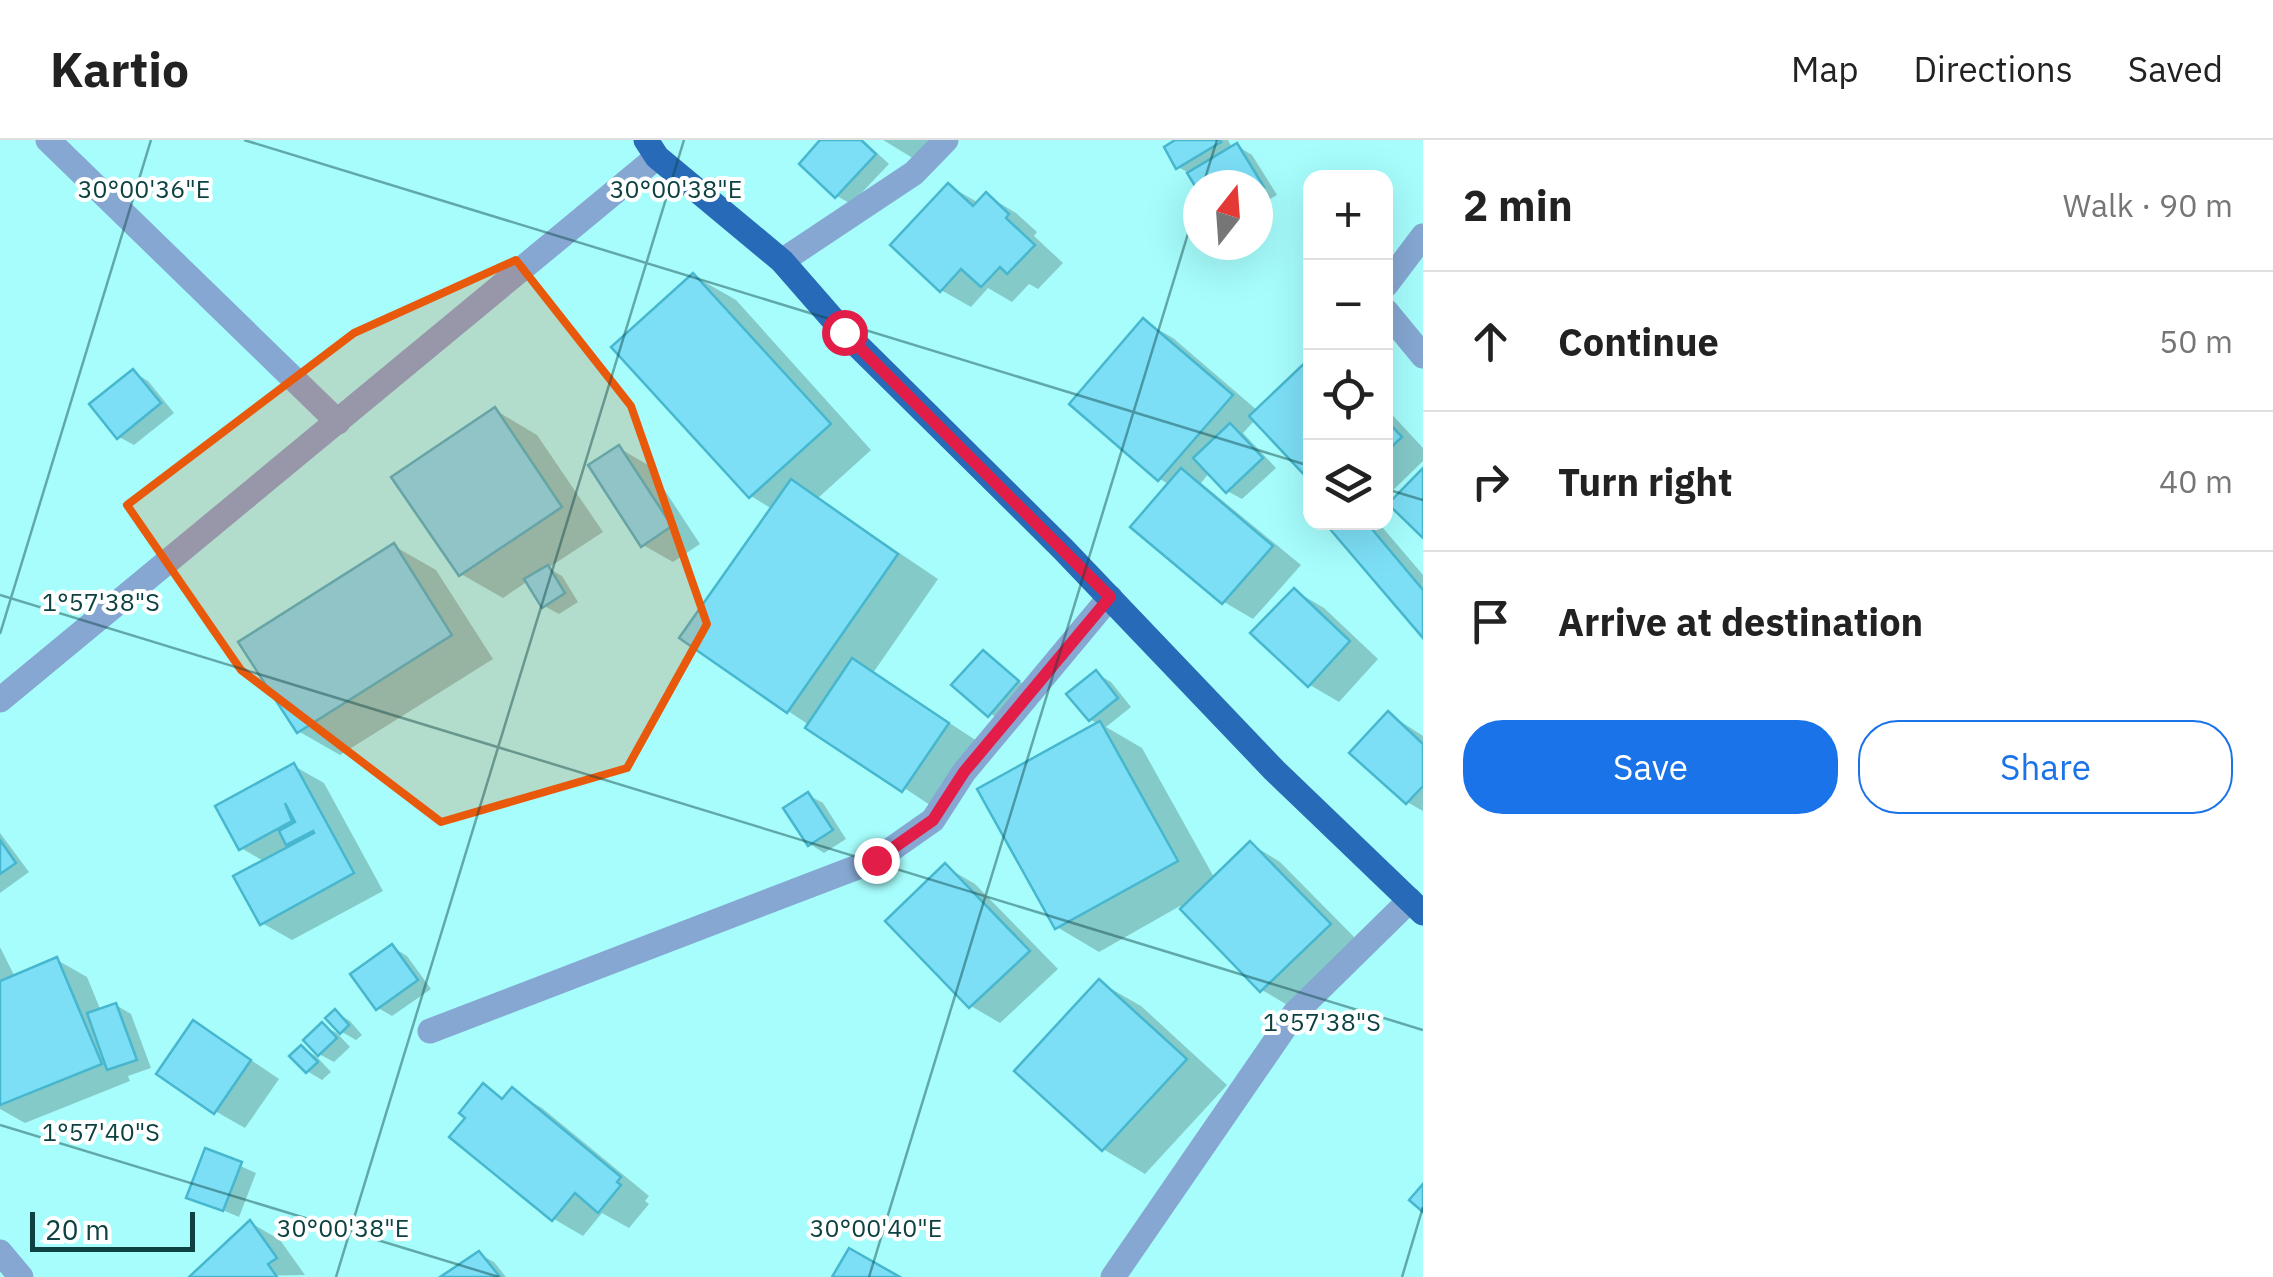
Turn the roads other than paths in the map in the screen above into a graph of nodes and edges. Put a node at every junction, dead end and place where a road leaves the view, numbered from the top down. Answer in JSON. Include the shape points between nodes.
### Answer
{"nodes":[{"id":1,"x":48,"y":140,"type":"edge"},
{"id":2,"x":946,"y":140,"type":"edge"},
{"id":3,"x":652,"y":148,"type":"edge"},
{"id":4,"x":1423,"y":236,"type":"edge"},
{"id":5,"x":782,"y":260,"type":"junction"},
{"id":6,"x":1393,"y":276,"type":"edge"},
{"id":7,"x":1393,"y":320,"type":"edge"},
{"id":8,"x":1423,"y":356,"type":"edge"},
{"id":9,"x":338,"y":422,"type":"junction"},
{"id":10,"x":1110,"y":597,"type":"junction"},
{"id":11,"x":2,"y":694,"type":"edge"},
{"id":12,"x":1416,"y":906,"type":"edge"},
{"id":13,"x":430,"y":1031,"type":"dead end"},
{"id":14,"x":0,"y":1252,"type":"edge"},
{"id":15,"x":21,"y":1277,"type":"edge"},
{"id":16,"x":1114,"y":1277,"type":"edge"}],
"edges":[{"from":1,"to":9,"type":"street"},
{"from":2,"to":5,"type":"street","via":[[914,173]]},
{"from":3,"to":5,"type":"main road"},
{"from":3,"to":9,"type":"street"},
{"from":4,"to":6,"type":"street"},
{"from":5,"to":10,"type":"main road","via":[[844,332]]},
{"from":7,"to":8,"type":"street"},
{"from":9,"to":11,"type":"street"},
{"from":10,"to":12,"type":"main road","via":[[1274,770]]},
{"from":10,"to":13,"type":"street","via":[[964,772],[933,820],[876,860]]},
{"from":12,"to":16,"type":"street","via":[[1294,1014]]},
{"from":14,"to":15,"type":"street"}]}
